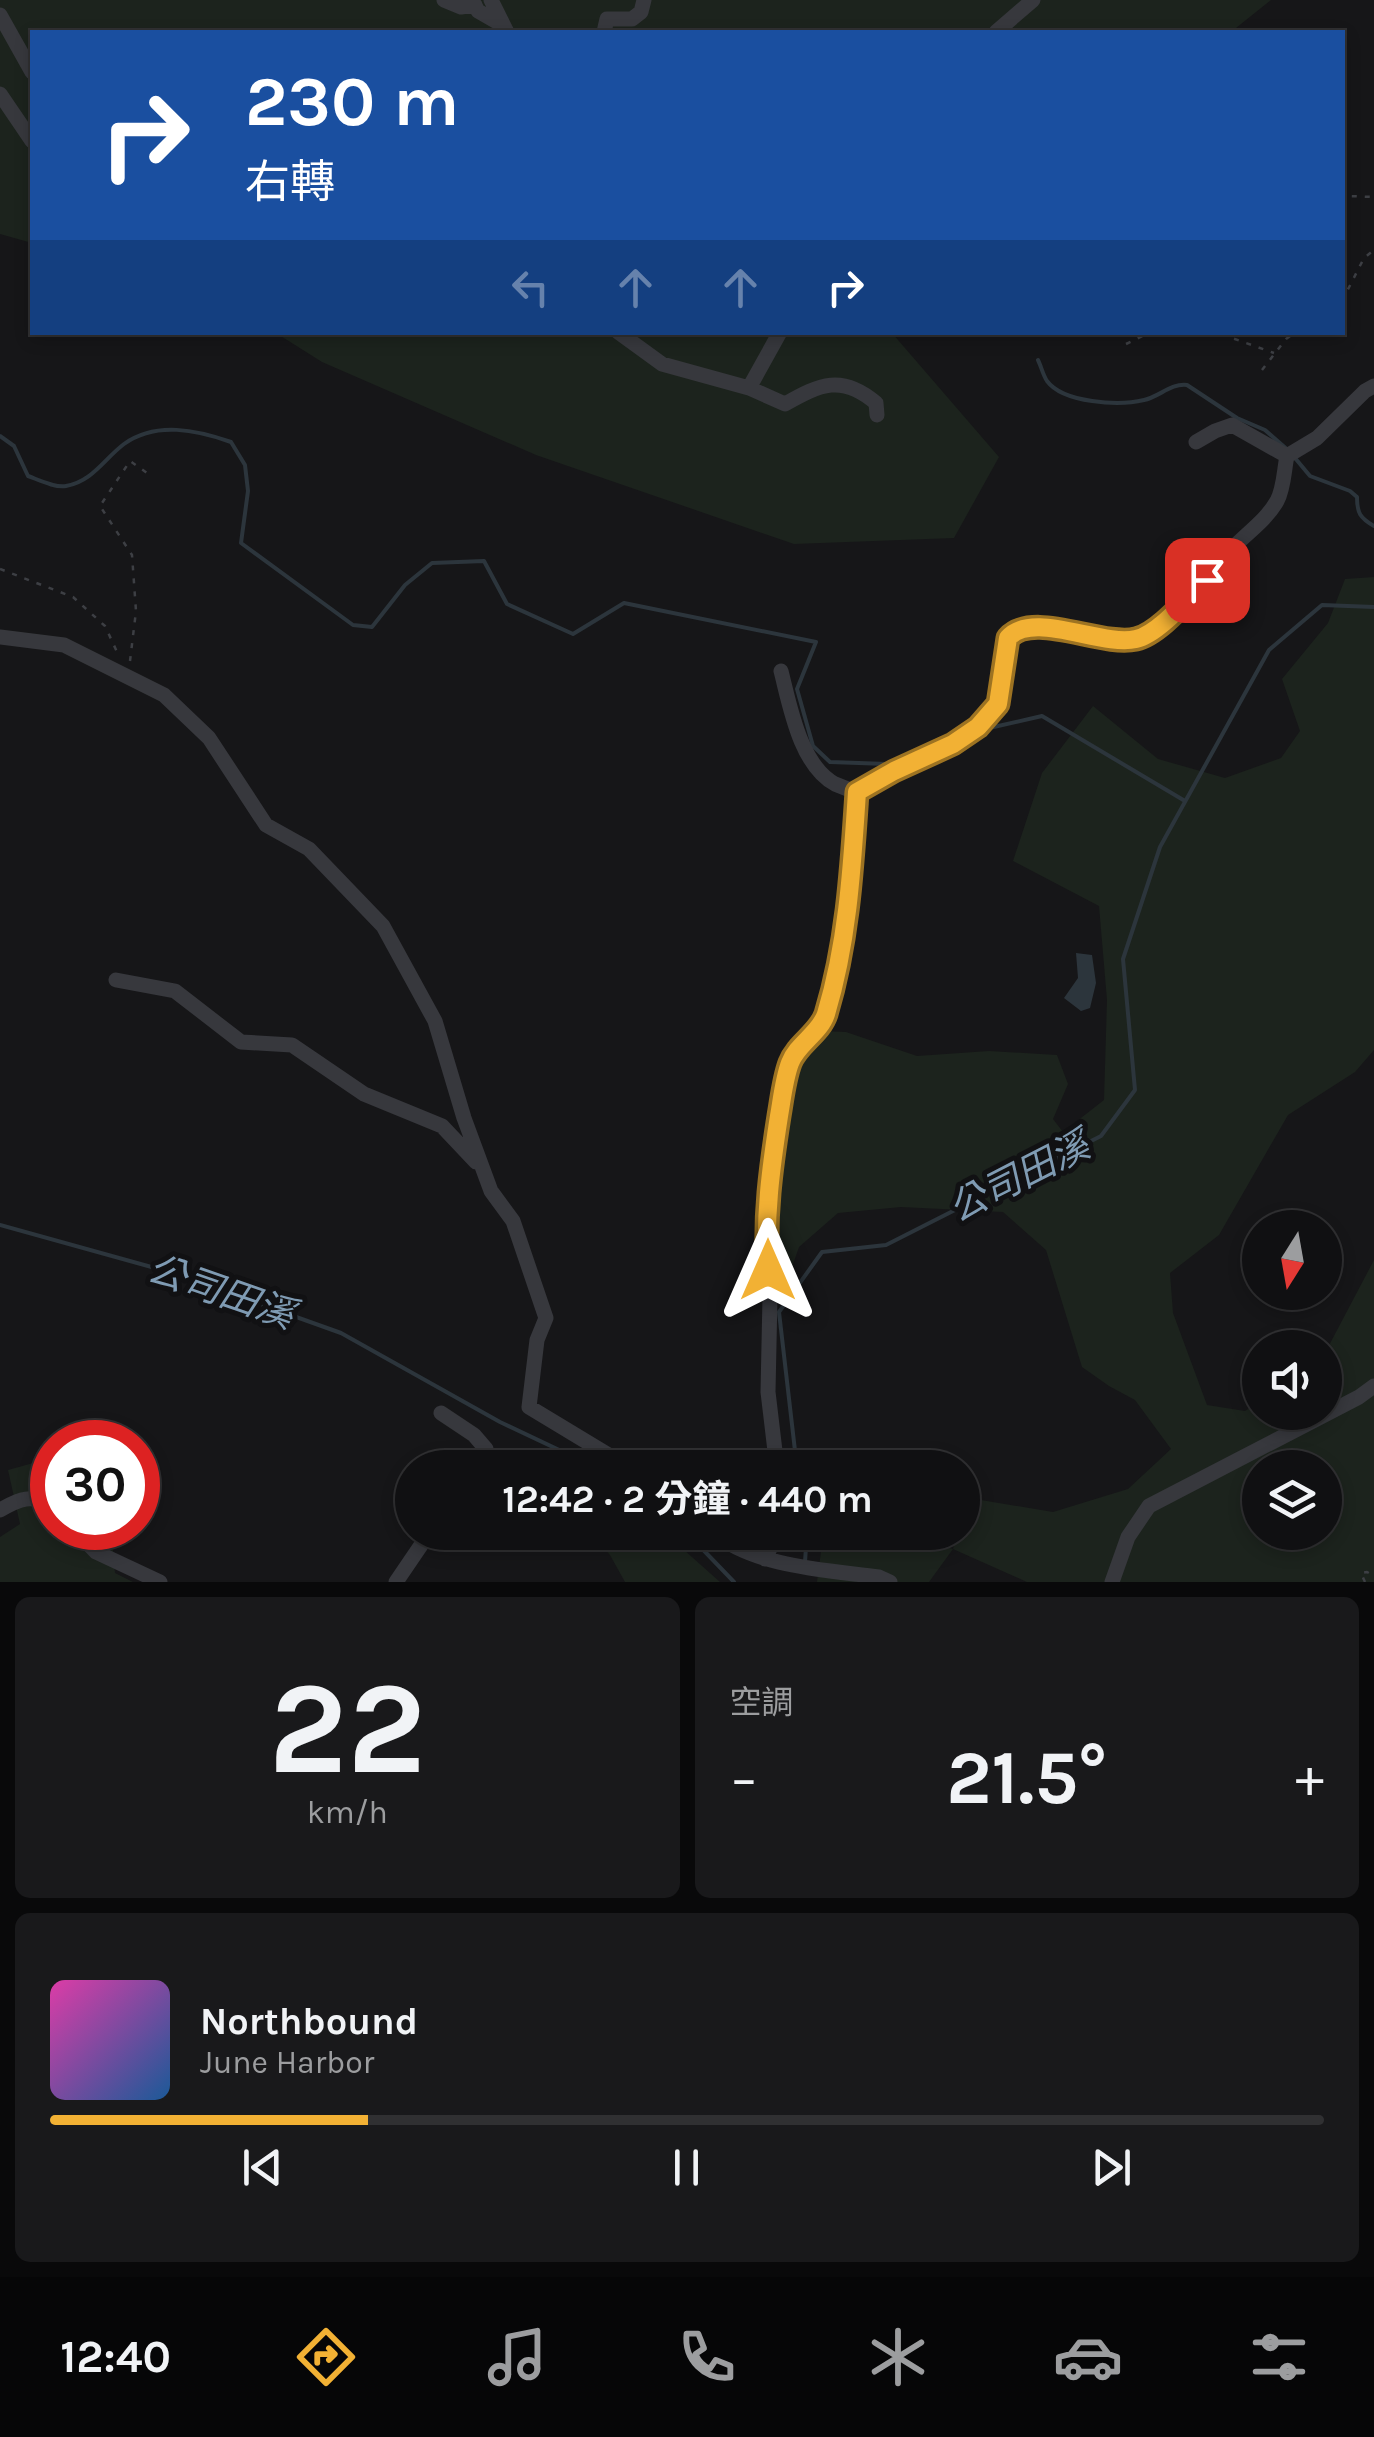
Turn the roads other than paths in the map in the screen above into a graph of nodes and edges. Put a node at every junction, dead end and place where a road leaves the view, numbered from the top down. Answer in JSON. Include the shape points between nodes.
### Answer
{"nodes":[{"id":1,"x":444,"y":0,"type":"edge"},
{"id":2,"x":644,"y":0,"type":"edge"},
{"id":3,"x":1033,"y":0,"type":"edge"},
{"id":4,"x":479,"y":2,"type":"edge"},
{"id":5,"x":0,"y":15,"type":"edge"},
{"id":6,"x":506,"y":29,"type":"edge"},
{"id":7,"x":604,"y":30,"type":"edge"},
{"id":8,"x":998,"y":30,"type":"edge"},
{"id":9,"x":30,"y":68,"type":"edge"},
{"id":10,"x":0,"y":94,"type":"edge"},
{"id":11,"x":30,"y":137,"type":"edge"},
{"id":12,"x":622,"y":335,"type":"edge"},
{"id":13,"x":778,"y":335,"type":"edge"},
{"id":14,"x":1374,"y":386,"type":"edge"},
{"id":15,"x":749,"y":388,"type":"junction"},
{"id":16,"x":877,"y":415,"type":"dead end"},
{"id":17,"x":1196,"y":442,"type":"dead end"},
{"id":18,"x":1292,"y":452,"type":"junction"},
{"id":19,"x":0,"y":637,"type":"edge"},
{"id":20,"x":782,"y":671,"type":"dead end"},
{"id":21,"x":857,"y":792,"type":"junction"},
{"id":22,"x":116,"y":980,"type":"dead end"},
{"id":23,"x":482,"y":1169,"type":"junction"},
{"id":24,"x":1374,"y":1386,"type":"edge"},
{"id":25,"x":441,"y":1413,"type":"dead end"},
{"id":26,"x":485,"y":1450,"type":"edge"},
{"id":27,"x":600,"y":1450,"type":"edge"},
{"id":28,"x":774,"y":1450,"type":"edge"},
{"id":29,"x":30,"y":1499,"type":"edge"},
{"id":30,"x":0,"y":1510,"type":"edge"},
{"id":31,"x":94,"y":1550,"type":"edge"},
{"id":32,"x":418,"y":1550,"type":"edge"},
{"id":33,"x":742,"y":1550,"type":"edge"},
{"id":34,"x":769,"y":1550,"type":"edge"},
{"id":35,"x":765,"y":1559,"type":"junction"},
{"id":36,"x":160,"y":1582,"type":"edge"},
{"id":37,"x":396,"y":1582,"type":"edge"},
{"id":38,"x":890,"y":1582,"type":"edge"},
{"id":39,"x":1112,"y":1582,"type":"edge"}],
"edges":[{"from":1,"to":4,"type":"street","via":[[461,7]]},
{"from":2,"to":7,"type":"street","via":[[632,19],[607,18]]},
{"from":3,"to":8,"type":"street"},
{"from":4,"to":6,"type":"street","via":[[478,11]]},
{"from":5,"to":9,"type":"street"},
{"from":10,"to":11,"type":"street"},
{"from":12,"to":15,"type":"street","via":[[662,364]]},
{"from":13,"to":15,"type":"street"},
{"from":14,"to":18,"type":"street"},
{"from":15,"to":16,"type":"street","via":[[785,404],[816,386],[861,390],[876,403]]},
{"from":17,"to":18,"type":"street","via":[[1232,426]]},
{"from":18,"to":21,"type":"street","via":[[1277,500],[1262,521],[1148,635],[1119,640],[1015,630],[1008,638],[998,704],[978,727]]},
{"from":19,"to":23,"type":"street","via":[[64,645],[164,695],[209,738],[266,825],[308,849],[383,926],[436,1021]]},
{"from":20,"to":21,"type":"street","via":[[810,760],[831,782]]},
{"from":21,"to":28,"type":"street","via":[[841,954],[824,1020],[790,1061],[770,1173],[768,1392]]},
{"from":22,"to":23,"type":"street","via":[[175,992],[240,1042],[292,1044],[364,1094],[442,1126]]},
{"from":23,"to":27,"type":"street","via":[[513,1221],[546,1318],[529,1407]]},
{"from":24,"to":39,"type":"street","via":[[1149,1506],[1128,1536]]},
{"from":25,"to":26,"type":"street"},
{"from":29,"to":30,"type":"street"},
{"from":31,"to":36,"type":"street"},
{"from":32,"to":37,"type":"street"},
{"from":33,"to":35,"type":"street"},
{"from":34,"to":35,"type":"street"},
{"from":35,"to":38,"type":"street"}]}
